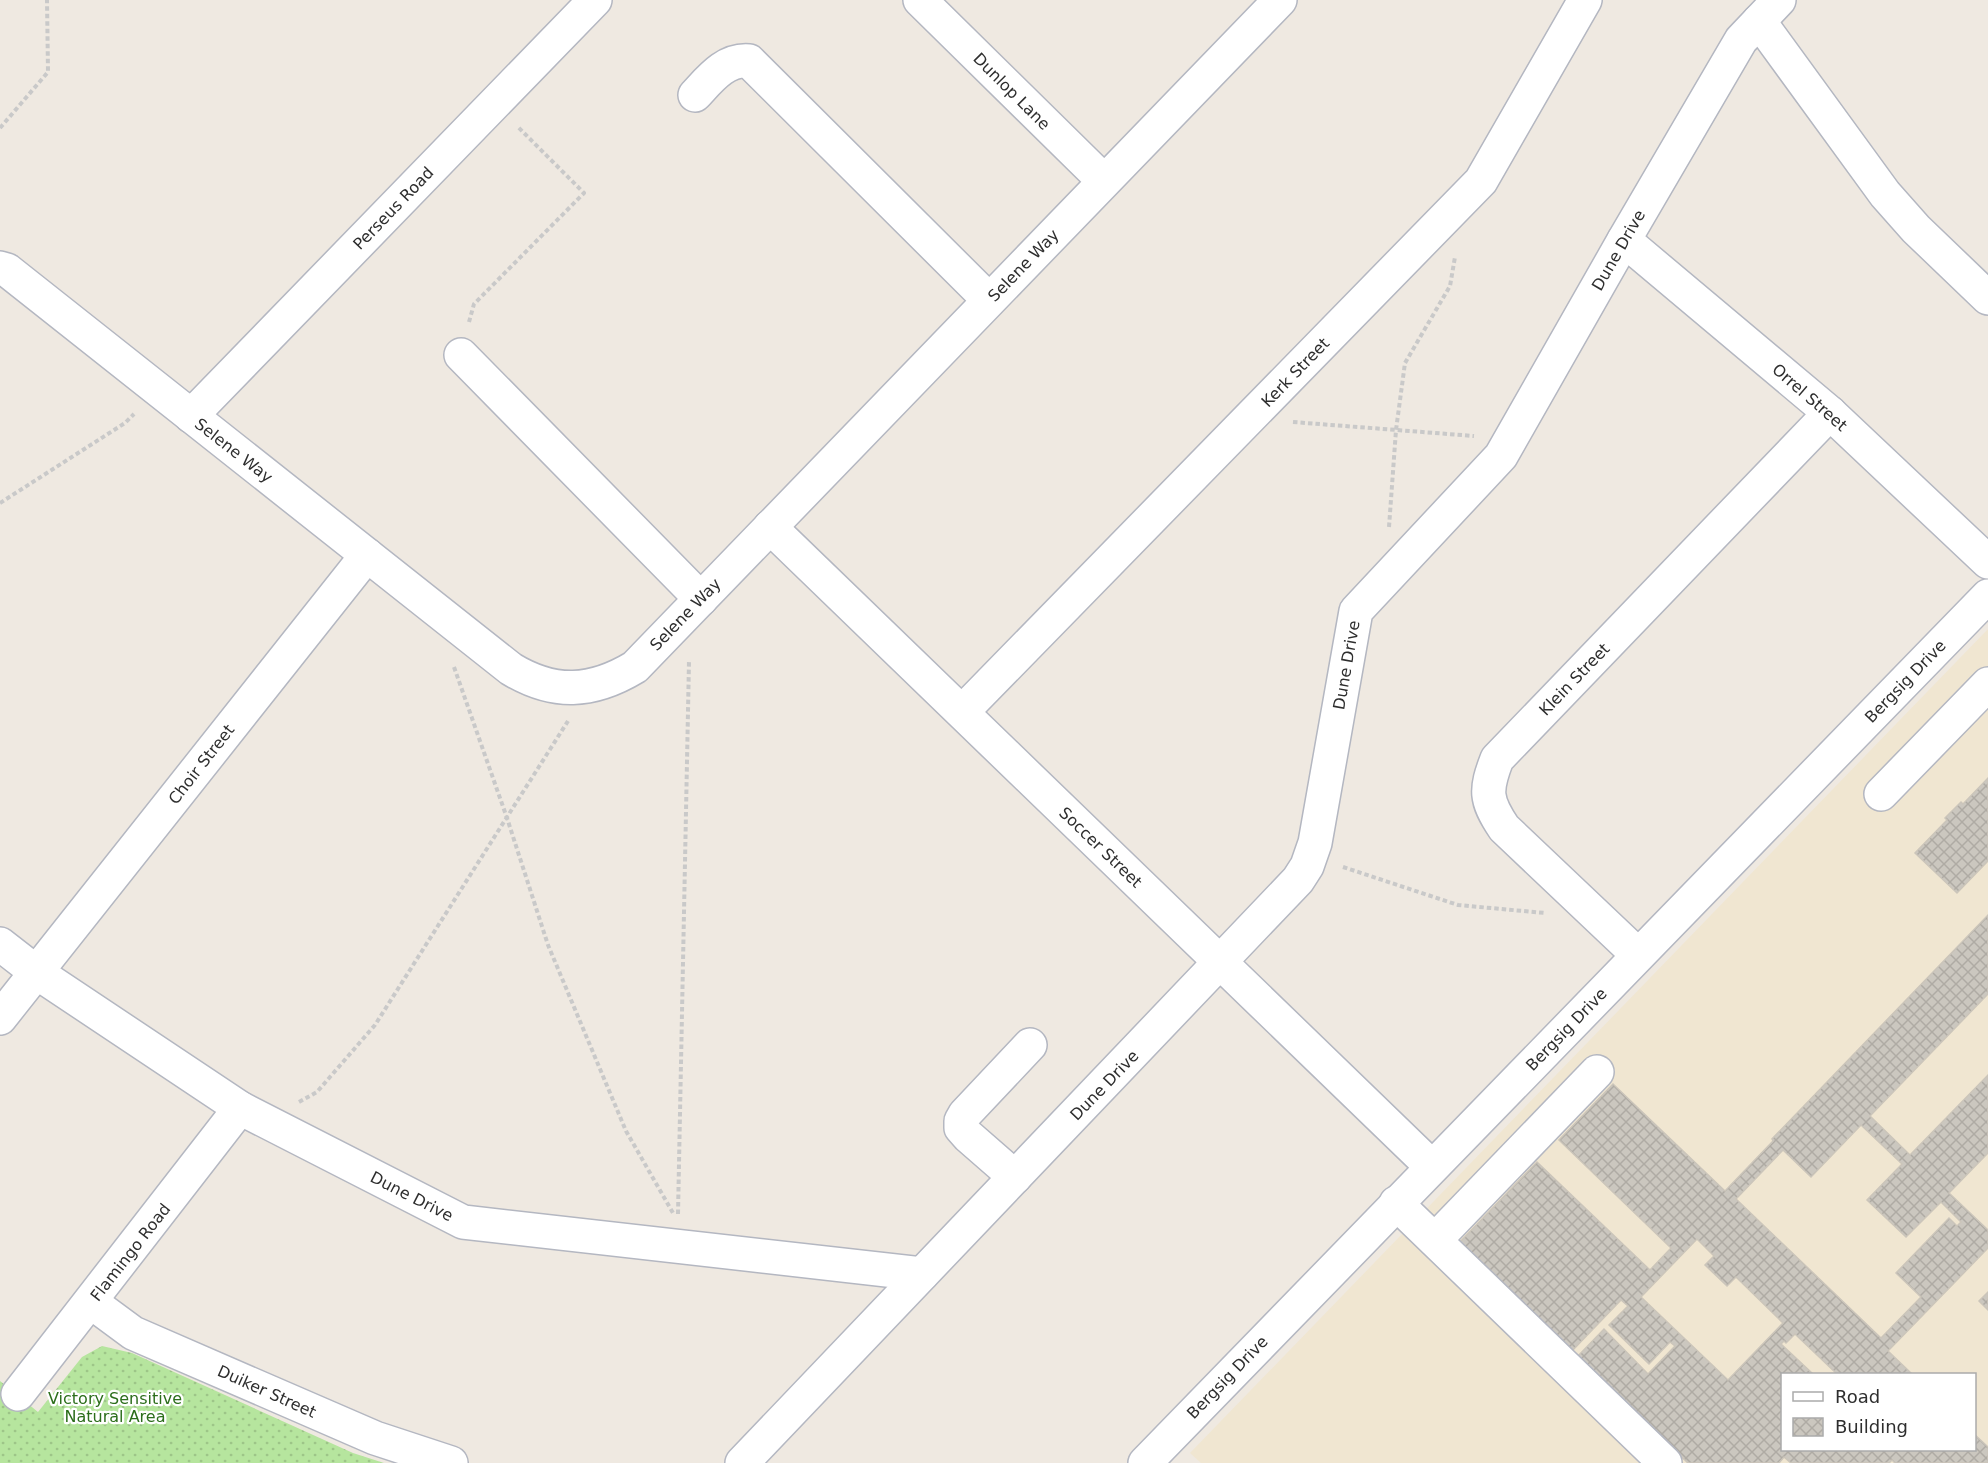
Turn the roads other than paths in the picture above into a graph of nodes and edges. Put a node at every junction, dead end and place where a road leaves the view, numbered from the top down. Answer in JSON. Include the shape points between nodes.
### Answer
{"nodes":[{"id":1,"x":595,"y":0,"type":"edge"},
{"id":2,"x":920,"y":0,"type":"edge"},
{"id":3,"x":1280,"y":0,"type":"edge"},
{"id":4,"x":1585,"y":0,"type":"edge"},
{"id":5,"x":1769,"y":11,"type":"edge"},
{"id":6,"x":695,"y":95,"type":"dead end"},
{"id":7,"x":1104,"y":181,"type":"junction"},
{"id":8,"x":1624,"y":240,"type":"junction"},
{"id":9,"x":0,"y":268,"type":"edge"},
{"id":10,"x":1988,"y":298,"type":"edge"},
{"id":11,"x":989,"y":300,"type":"junction"},
{"id":12,"x":461,"y":355,"type":"road end"},
{"id":13,"x":1830,"y":413,"type":"junction"},
{"id":14,"x":191,"y":416,"type":"junction"},
{"id":15,"x":770,"y":526,"type":"junction"},
{"id":16,"x":367,"y":555,"type":"junction"},
{"id":17,"x":1988,"y":562,"type":"edge"},
{"id":18,"x":1988,"y":596,"type":"edge"},
{"id":19,"x":700,"y":599,"type":"junction"},
{"id":20,"x":1988,"y":684,"type":"edge"},
{"id":21,"x":963,"y":711,"type":"junction"},
{"id":22,"x":1881,"y":794,"type":"dead end"},
{"id":23,"x":0,"y":944,"type":"edge"},
{"id":24,"x":1638,"y":955,"type":"junction"},
{"id":25,"x":1220,"y":963,"type":"junction"},
{"id":26,"x":36,"y":972,"type":"junction"},
{"id":27,"x":0,"y":1018,"type":"edge"},
{"id":28,"x":1030,"y":1045,"type":"dead end"},
{"id":29,"x":1598,"y":1072,"type":"dead end"},
{"id":30,"x":252,"y":1114,"type":"junction"},
{"id":31,"x":1432,"y":1167,"type":"junction"},
{"id":32,"x":1016,"y":1177,"type":"junction"},
{"id":33,"x":1396,"y":1203,"type":"junction"},
{"id":34,"x":1435,"y":1240,"type":"junction"},
{"id":35,"x":922,"y":1274,"type":"junction"},
{"id":36,"x":91,"y":1302,"type":"junction"},
{"id":37,"x":18,"y":1394,"type":"dead end"},
{"id":38,"x":451,"y":1463,"type":"edge"},
{"id":39,"x":742,"y":1463,"type":"edge"},
{"id":40,"x":1145,"y":1463,"type":"edge"},
{"id":41,"x":1665,"y":1463,"type":"edge"}],
"edges":[{"from":1,"to":14,"type":"street","name":"Perseus Road"},
{"from":2,"to":7,"type":"street","name":"Dunlop Lane"},
{"from":3,"to":7,"type":"street","name":"Selene Way"},
{"from":4,"to":21,"type":"street","name":"Kerk Street","via":[[1481,181]]},
{"from":5,"to":8,"type":"street","name":"Dune Drive","via":[[1741,39]]},
{"from":5,"to":10,"type":"street","via":[[1885,194]]},
{"from":6,"to":11,"type":"street","via":[[724,67],[738,60],[749,62]]},
{"from":7,"to":11,"type":"street","name":"Selene Way"},
{"from":8,"to":13,"type":"street","name":"Orrel Street"},
{"from":8,"to":25,"type":"street","name":"Dune Drive","via":[[1501,456],[1356,611],[1312,854],[1298,880]]},
{"from":9,"to":14,"type":"street","name":"Selene Way"},
{"from":11,"to":15,"type":"street","name":"Selene Way"},
{"from":12,"to":19,"type":"street"},
{"from":13,"to":17,"type":"street","name":"Orrel Street"},
{"from":13,"to":24,"type":"street","name":"Klein Street","via":[[1497,759],[1490,778],[1488,796],[1504,828]]},
{"from":14,"to":16,"type":"street","name":"Selene Way"},
{"from":15,"to":19,"type":"street","name":"Selene Way"},
{"from":15,"to":21,"type":"street","name":"Soccer Street"},
{"from":16,"to":19,"type":"street","name":"Selene Way","via":[[511,669],[543,684],[579,688],[617,677],[635,667]]},
{"from":16,"to":26,"type":"street","name":"Choir Street"},
{"from":18,"to":24,"type":"street","name":"Bergsig Drive"},
{"from":20,"to":22,"type":"street"},
{"from":21,"to":25,"type":"street","name":"Soccer Street"},
{"from":23,"to":26,"type":"street","name":"Dune Drive"},
{"from":24,"to":31,"type":"street","name":"Bergsig Drive"},
{"from":25,"to":31,"type":"street","name":"Soccer Street"},
{"from":25,"to":32,"type":"street","name":"Dune Drive"},
{"from":26,"to":27,"type":"street","name":"Choir Street"},
{"from":26,"to":30,"type":"street","name":"Dune Drive"},
{"from":28,"to":32,"type":"street","via":[[961,1121],[968,1136]]},
{"from":29,"to":34,"type":"street"},
{"from":30,"to":35,"type":"street","name":"Dune Drive","via":[[463,1222]]},
{"from":30,"to":36,"type":"street","name":"Flamingo Road"},
{"from":31,"to":33,"type":"street","name":"Bergsig Drive"},
{"from":32,"to":35,"type":"street","name":"Dune Drive"},
{"from":33,"to":34,"type":"street"},
{"from":33,"to":40,"type":"street","name":"Bergsig Drive"},
{"from":34,"to":41,"type":"street"},
{"from":35,"to":39,"type":"street","name":"Dune Drive"},
{"from":36,"to":37,"type":"street","name":"Flamingo Road"},
{"from":36,"to":38,"type":"street","name":"Duiker Street","via":[[134,1333],[375,1438]]}]}
